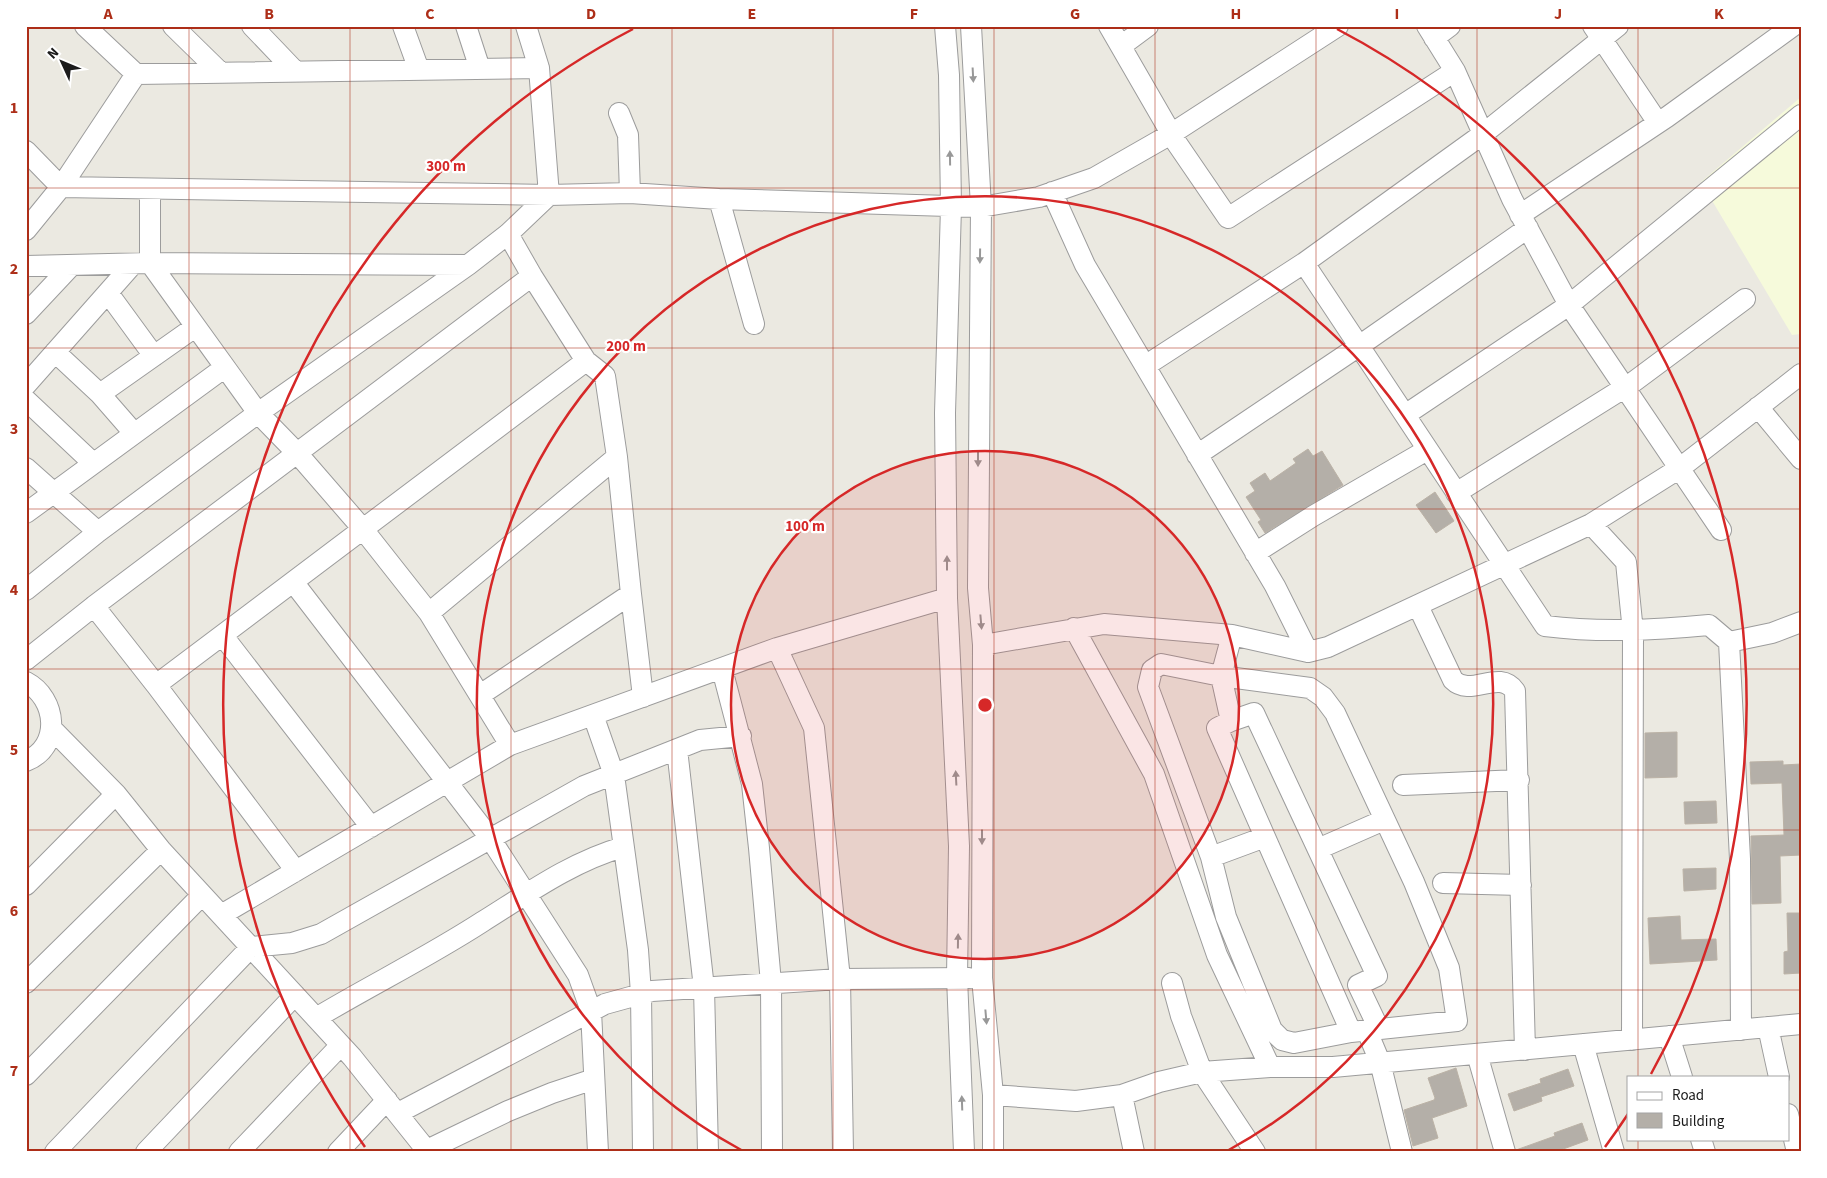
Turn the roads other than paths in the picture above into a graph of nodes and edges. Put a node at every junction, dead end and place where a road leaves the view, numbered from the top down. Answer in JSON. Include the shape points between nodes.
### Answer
{"nodes":[{"id":1,"x":85,"y":26,"type":"edge"},
{"id":2,"x":173,"y":26,"type":"edge"},
{"id":3,"x":252,"y":26,"type":"edge"},
{"id":4,"x":403,"y":26,"type":"edge"},
{"id":5,"x":466,"y":26,"type":"edge"},
{"id":6,"x":526,"y":26,"type":"edge"},
{"id":7,"x":946,"y":26,"type":"edge"},
{"id":8,"x":971,"y":26,"type":"edge"},
{"id":9,"x":1109,"y":26,"type":"edge"},
{"id":10,"x":1148,"y":26,"type":"edge"},
{"id":11,"x":1338,"y":26,"type":"edge"},
{"id":12,"x":1618,"y":26,"type":"edge"},
{"id":13,"x":1793,"y":26,"type":"edge"},
{"id":14,"x":1437,"y":30,"type":"edge"},
{"id":15,"x":1597,"y":33,"type":"edge"},
{"id":16,"x":1121,"y":46,"type":"junction"},
{"id":17,"x":539,"y":68,"type":"junction"},
{"id":18,"x":480,"y":69,"type":"junction"},
{"id":19,"x":419,"y":70,"type":"junction"},
{"id":20,"x":295,"y":71,"type":"junction"},
{"id":21,"x":1455,"y":71,"type":"junction"},
{"id":22,"x":220,"y":72,"type":"junction"},
{"id":23,"x":136,"y":74,"type":"junction"},
{"id":24,"x":619,"y":113,"type":"dead end"},
{"id":25,"x":1801,"y":115,"type":"edge"},
{"id":26,"x":1658,"y":123,"type":"junction"},
{"id":27,"x":1171,"y":134,"type":"junction"},
{"id":28,"x":1483,"y":134,"type":"junction"},
{"id":29,"x":26,"y":150,"type":"edge"},
{"id":30,"x":61,"y":187,"type":"junction"},
{"id":31,"x":150,"y":189,"type":"junction"},
{"id":32,"x":1052,"y":192,"type":"junction"},
{"id":33,"x":630,"y":193,"type":"junction"},
{"id":34,"x":549,"y":195,"type":"junction"},
{"id":35,"x":719,"y":200,"type":"junction"},
{"id":36,"x":951,"y":207,"type":"junction"},
{"id":37,"x":981,"y":208,"type":"junction"},
{"id":38,"x":1524,"y":222,"type":"junction"},
{"id":39,"x":26,"y":230,"type":"edge"},
{"id":40,"x":508,"y":234,"type":"junction"},
{"id":41,"x":1304,"y":263,"type":"junction"},
{"id":42,"x":142,"y":264,"type":"junction"},
{"id":43,"x":468,"y":265,"type":"junction"},
{"id":44,"x":26,"y":266,"type":"edge"},
{"id":45,"x":71,"y":266,"type":"junction"},
{"id":46,"x":532,"y":276,"type":"junction"},
{"id":47,"x":108,"y":293,"type":"junction"},
{"id":48,"x":1745,"y":298,"type":"dead end"},
{"id":49,"x":1569,"y":305,"type":"junction"},
{"id":50,"x":26,"y":314,"type":"edge"},
{"id":51,"x":754,"y":324,"type":"dead end"},
{"id":52,"x":195,"y":327,"type":"junction"},
{"id":53,"x":1359,"y":346,"type":"junction"},
{"id":54,"x":55,"y":352,"type":"junction"},
{"id":55,"x":154,"y":356,"type":"junction"},
{"id":56,"x":586,"y":361,"type":"junction"},
{"id":57,"x":1145,"y":366,"type":"junction"},
{"id":58,"x":224,"y":368,"type":"junction"},
{"id":59,"x":1801,"y":374,"type":"edge"},
{"id":60,"x":26,"y":385,"type":"edge"},
{"id":61,"x":1625,"y":388,"type":"junction"},
{"id":62,"x":100,"y":394,"type":"junction"},
{"id":63,"x":26,"y":400,"type":"edge"},
{"id":64,"x":1758,"y":407,"type":"junction"},
{"id":65,"x":258,"y":413,"type":"junction"},
{"id":66,"x":1405,"y":416,"type":"junction"},
{"id":67,"x":134,"y":433,"type":"junction"},
{"id":68,"x":1427,"y":450,"type":"junction"},
{"id":69,"x":297,"y":453,"type":"junction"},
{"id":70,"x":1197,"y":455,"type":"junction"},
{"id":71,"x":617,"y":457,"type":"junction"},
{"id":72,"x":1801,"y":459,"type":"edge"},
{"id":73,"x":94,"y":462,"type":"junction"},
{"id":74,"x":26,"y":468,"type":"edge"},
{"id":75,"x":1680,"y":468,"type":"junction"},
{"id":76,"x":53,"y":492,"type":"junction"},
{"id":77,"x":1456,"y":493,"type":"junction"},
{"id":78,"x":26,"y":513,"type":"edge"},
{"id":79,"x":1591,"y":524,"type":"junction"},
{"id":80,"x":362,"y":528,"type":"junction"},
{"id":81,"x":1722,"y":530,"type":"dead end"},
{"id":82,"x":98,"y":532,"type":"junction"},
{"id":83,"x":1256,"y":553,"type":"junction"},
{"id":84,"x":1504,"y":566,"type":"junction"},
{"id":85,"x":294,"y":583,"type":"junction"},
{"id":86,"x":26,"y":590,"type":"edge"},
{"id":87,"x":631,"y":594,"type":"junction"},
{"id":88,"x":947,"y":598,"type":"junction"},
{"id":89,"x":94,"y":606,"type":"junction"},
{"id":90,"x":1418,"y":606,"type":"junction"},
{"id":91,"x":429,"y":613,"type":"junction"},
{"id":92,"x":1801,"y":622,"type":"edge"},
{"id":93,"x":1074,"y":628,"type":"junction"},
{"id":94,"x":1633,"y":632,"type":"junction"},
{"id":95,"x":1232,"y":635,"type":"junction"},
{"id":96,"x":223,"y":636,"type":"junction"},
{"id":97,"x":1730,"y":642,"type":"junction"},
{"id":98,"x":983,"y":645,"type":"junction"},
{"id":99,"x":777,"y":648,"type":"junction"},
{"id":100,"x":1308,"y":652,"type":"junction"},
{"id":101,"x":26,"y":660,"type":"edge"},
{"id":102,"x":722,"y":669,"type":"junction"},
{"id":103,"x":1221,"y":676,"type":"junction"},
{"id":104,"x":26,"y":682,"type":"edge"},
{"id":105,"x":156,"y":685,"type":"junction"},
{"id":106,"x":480,"y":695,"type":"junction"},
{"id":107,"x":643,"y":697,"type":"junction"},
{"id":108,"x":594,"y":715,"type":"junction"},
{"id":109,"x":1231,"y":721,"type":"junction"},
{"id":110,"x":52,"y":729,"type":"junction"},
{"id":111,"x":741,"y":736,"type":"junction"},
{"id":112,"x":510,"y":745,"type":"junction"},
{"id":113,"x":677,"y":749,"type":"junction"},
{"id":114,"x":26,"y":761,"type":"edge"},
{"id":115,"x":614,"y":775,"type":"junction"},
{"id":116,"x":1519,"y":780,"type":"junction"},
{"id":117,"x":446,"y":783,"type":"junction"},
{"id":118,"x":1403,"y":785,"type":"dead end"},
{"id":119,"x":116,"y":794,"type":"junction"},
{"id":120,"x":1384,"y":820,"type":"junction"},
{"id":121,"x":370,"y":827,"type":"junction"},
{"id":122,"x":1266,"y":837,"type":"junction"},
{"id":123,"x":490,"y":838,"type":"junction"},
{"id":124,"x":623,"y":847,"type":"junction"},
{"id":125,"x":1318,"y":849,"type":"junction"},
{"id":126,"x":161,"y":850,"type":"junction"},
{"id":127,"x":1211,"y":857,"type":"junction"},
{"id":128,"x":296,"y":871,"type":"junction"},
{"id":129,"x":1443,"y":883,"type":"dead end"},
{"id":130,"x":26,"y":885,"type":"edge"},
{"id":131,"x":1521,"y":885,"type":"junction"},
{"id":132,"x":525,"y":893,"type":"junction"},
{"id":133,"x":202,"y":895,"type":"junction"},
{"id":134,"x":221,"y":915,"type":"junction"},
{"id":135,"x":251,"y":947,"type":"junction"},
{"id":136,"x":957,"y":977,"type":"junction"},
{"id":137,"x":982,"y":978,"type":"junction"},
{"id":138,"x":840,"y":979,"type":"junction"},
{"id":139,"x":26,"y":983,"type":"edge"},
{"id":140,"x":771,"y":983,"type":"junction"},
{"id":141,"x":1172,"y":983,"type":"dead end"},
{"id":142,"x":1358,"y":985,"type":"junction"},
{"id":143,"x":704,"y":988,"type":"junction"},
{"id":144,"x":641,"y":994,"type":"junction"},
{"id":145,"x":1334,"y":994,"type":"junction"},
{"id":146,"x":295,"y":995,"type":"junction"},
{"id":147,"x":591,"y":1011,"type":"junction"},
{"id":148,"x":316,"y":1018,"type":"junction"},
{"id":149,"x":1801,"y":1024,"type":"edge"},
{"id":150,"x":1768,"y":1027,"type":"junction"},
{"id":151,"x":1741,"y":1030,"type":"junction"},
{"id":152,"x":1366,"y":1031,"type":"junction"},
{"id":153,"x":1669,"y":1036,"type":"junction"},
{"id":154,"x":1632,"y":1040,"type":"junction"},
{"id":155,"x":341,"y":1044,"type":"junction"},
{"id":156,"x":1583,"y":1044,"type":"junction"},
{"id":157,"x":1525,"y":1050,"type":"junction"},
{"id":158,"x":1477,"y":1054,"type":"junction"},
{"id":159,"x":1380,"y":1062,"type":"junction"},
{"id":160,"x":1270,"y":1067,"type":"junction"},
{"id":161,"x":1202,"y":1072,"type":"junction"},
{"id":162,"x":26,"y":1075,"type":"edge"},
{"id":163,"x":1682,"y":1076,"type":"edge"},
{"id":164,"x":1780,"y":1076,"type":"edge"},
{"id":165,"x":594,"y":1079,"type":"junction"},
{"id":166,"x":993,"y":1095,"type":"junction"},
{"id":167,"x":1122,"y":1095,"type":"junction"},
{"id":168,"x":392,"y":1107,"type":"junction"},
{"id":169,"x":1790,"y":1122,"type":"edge"},
{"id":170,"x":1701,"y":1140,"type":"edge"},
{"id":171,"x":425,"y":1151,"type":"edge"},
{"id":172,"x":55,"y":1152,"type":"edge"},
{"id":173,"x":146,"y":1152,"type":"edge"},
{"id":174,"x":239,"y":1152,"type":"edge"},
{"id":175,"x":338,"y":1152,"type":"edge"},
{"id":176,"x":598,"y":1152,"type":"edge"},
{"id":177,"x":643,"y":1152,"type":"edge"},
{"id":178,"x":708,"y":1152,"type":"edge"},
{"id":179,"x":772,"y":1152,"type":"edge"},
{"id":180,"x":843,"y":1152,"type":"edge"},
{"id":181,"x":964,"y":1152,"type":"edge"},
{"id":182,"x":993,"y":1152,"type":"edge"},
{"id":183,"x":1134,"y":1152,"type":"edge"},
{"id":184,"x":1255,"y":1152,"type":"edge"},
{"id":185,"x":1402,"y":1152,"type":"edge"},
{"id":186,"x":1504,"y":1152,"type":"edge"},
{"id":187,"x":1614,"y":1152,"type":"edge"},
{"id":188,"x":1705,"y":1152,"type":"edge"},
{"id":189,"x":1797,"y":1152,"type":"edge"}],
"edges":[{"from":1,"to":23,"type":"street"},
{"from":2,"to":22,"type":"street"},
{"from":3,"to":20,"type":"street"},
{"from":4,"to":19,"type":"street"},
{"from":5,"to":18,"type":"street"},
{"from":6,"to":17,"type":"street"},
{"from":36,"to":7,"type":"street","one_way":true},
{"from":8,"to":37,"type":"street","one_way":true},
{"from":9,"to":16,"type":"street"},
{"from":10,"to":16,"type":"street"},
{"from":11,"to":27,"type":"street"},
{"from":12,"to":15,"type":"street"},
{"from":13,"to":26,"type":"street"},
{"from":14,"to":21,"type":"street"},
{"from":15,"to":26,"type":"street"},
{"from":15,"to":28,"type":"street"},
{"from":16,"to":27,"type":"street"},
{"from":17,"to":18,"type":"street"},
{"from":17,"to":34,"type":"street"},
{"from":18,"to":19,"type":"street"},
{"from":19,"to":20,"type":"street"},
{"from":20,"to":22,"type":"street"},
{"from":21,"to":27,"type":"street","via":[[1228,218]]},
{"from":21,"to":28,"type":"street"},
{"from":22,"to":23,"type":"street"},
{"from":23,"to":30,"type":"street"},
{"from":24,"to":33,"type":"street","via":[[628,135]]},
{"from":25,"to":49,"type":"street"},
{"from":26,"to":38,"type":"street"},
{"from":27,"to":32,"type":"street","via":[[1094,178]]},
{"from":28,"to":38,"type":"street"},
{"from":28,"to":41,"type":"street"},
{"from":29,"to":30,"type":"street"},
{"from":30,"to":31,"type":"street"},
{"from":30,"to":39,"type":"street"},
{"from":31,"to":34,"type":"street"},
{"from":31,"to":42,"type":"street"},
{"from":32,"to":37,"type":"street"},
{"from":32,"to":57,"type":"street","via":[[1085,265]]},
{"from":33,"to":34,"type":"street"},
{"from":33,"to":35,"type":"street"},
{"from":34,"to":40,"type":"street"},
{"from":35,"to":36,"type":"street"},
{"from":35,"to":51,"type":"street"},
{"from":36,"to":37,"type":"street"},
{"from":88,"to":36,"type":"street","one_way":true,"via":[[945,413]]},
{"from":37,"to":98,"type":"street","one_way":true,"via":[[978,588]]},
{"from":38,"to":49,"type":"street"},
{"from":38,"to":53,"type":"street"},
{"from":40,"to":43,"type":"street"},
{"from":40,"to":46,"type":"street"},
{"from":41,"to":53,"type":"street"},
{"from":41,"to":57,"type":"street"},
{"from":42,"to":43,"type":"street"},
{"from":42,"to":45,"type":"street"},
{"from":42,"to":47,"type":"street"},
{"from":42,"to":52,"type":"street"},
{"from":43,"to":65,"type":"street"},
{"from":44,"to":45,"type":"street"},
{"from":45,"to":50,"type":"street"},
{"from":46,"to":56,"type":"street"},
{"from":46,"to":69,"type":"street"},
{"from":47,"to":54,"type":"street"},
{"from":47,"to":55,"type":"street"},
{"from":48,"to":61,"type":"street"},
{"from":49,"to":61,"type":"street"},
{"from":49,"to":66,"type":"street"},
{"from":52,"to":55,"type":"street"},
{"from":52,"to":58,"type":"street"},
{"from":53,"to":66,"type":"street"},
{"from":53,"to":70,"type":"street"},
{"from":54,"to":60,"type":"street"},
{"from":54,"to":62,"type":"street"},
{"from":55,"to":62,"type":"street"},
{"from":56,"to":71,"type":"street","via":[[605,376]]},
{"from":56,"to":80,"type":"street"},
{"from":57,"to":70,"type":"street"},
{"from":58,"to":65,"type":"street"},
{"from":58,"to":67,"type":"street"},
{"from":59,"to":64,"type":"street"},
{"from":61,"to":75,"type":"street"},
{"from":61,"to":77,"type":"street"},
{"from":62,"to":67,"type":"street"},
{"from":63,"to":73,"type":"street"},
{"from":64,"to":72,"type":"street"},
{"from":64,"to":75,"type":"street"},
{"from":65,"to":69,"type":"street"},
{"from":65,"to":82,"type":"street"},
{"from":66,"to":68,"type":"street"},
{"from":67,"to":73,"type":"street"},
{"from":68,"to":77,"type":"street"},
{"from":68,"to":83,"type":"street"},
{"from":69,"to":80,"type":"street"},
{"from":69,"to":89,"type":"street"},
{"from":70,"to":83,"type":"street"},
{"from":71,"to":87,"type":"street"},
{"from":71,"to":91,"type":"street"},
{"from":73,"to":76,"type":"street"},
{"from":74,"to":76,"type":"street"},
{"from":75,"to":79,"type":"street"},
{"from":75,"to":81,"type":"street"},
{"from":76,"to":78,"type":"street"},
{"from":76,"to":82,"type":"street"},
{"from":77,"to":84,"type":"street"},
{"from":79,"to":84,"type":"street"},
{"from":79,"to":94,"type":"street","via":[[1626,562]]},
{"from":80,"to":85,"type":"street"},
{"from":80,"to":91,"type":"street"},
{"from":82,"to":86,"type":"street"},
{"from":83,"to":100,"type":"street"},
{"from":84,"to":90,"type":"street"},
{"from":84,"to":94,"type":"street","via":[[1545,626],[1581,631]]},
{"from":85,"to":96,"type":"street"},
{"from":85,"to":117,"type":"street"},
{"from":87,"to":106,"type":"street"},
{"from":87,"to":107,"type":"street"},
{"from":88,"to":99,"type":"street"},
{"from":136,"to":88,"type":"street","one_way":true,"via":[[959,846]]},
{"from":89,"to":101,"type":"street"},
{"from":89,"to":105,"type":"street"},
{"from":90,"to":100,"type":"street","via":[[1328,647]]},
{"from":90,"to":116,"type":"street","via":[[1453,680],[1459,686],[1503,680],[1515,691]]},
{"from":91,"to":106,"type":"street"},
{"from":92,"to":97,"type":"street","via":[[1772,633]]},
{"from":93,"to":95,"type":"street","via":[[1104,624]]},
{"from":93,"to":98,"type":"street"},
{"from":93,"to":160,"type":"street","via":[[1154,774],[1217,955]]},
{"from":94,"to":97,"type":"street","via":[[1709,625]]},
{"from":94,"to":154,"type":"street"},
{"from":95,"to":100,"type":"street"},
{"from":95,"to":103,"type":"street"},
{"from":96,"to":105,"type":"street"},
{"from":96,"to":121,"type":"street"},
{"from":97,"to":151,"type":"street","via":[[1740,859]]},
{"from":98,"to":137,"type":"street","one_way":true},
{"from":99,"to":102,"type":"street"},
{"from":99,"to":138,"type":"street","via":[[814,728]]},
{"from":102,"to":107,"type":"street"},
{"from":102,"to":111,"type":"street"},
{"from":103,"to":109,"type":"street"},
{"from":103,"to":120,"type":"street","via":[[1310,688],[1323,697],[1335,713]]},
{"from":103,"to":127,"type":"street","via":[[1161,664],[1152,670],[1148,687]]},
{"from":104,"to":110,"type":"street","via":[[44,696],[50,710]]},
{"from":105,"to":128,"type":"street"},
{"from":106,"to":112,"type":"street"},
{"from":107,"to":108,"type":"street"},
{"from":108,"to":112,"type":"street"},
{"from":108,"to":115,"type":"street"},
{"from":109,"to":122,"type":"street","via":[[1217,728]]},
{"from":109,"to":125,"type":"street","via":[[1254,713]]},
{"from":110,"to":114,"type":"street","via":[[41,750]]},
{"from":110,"to":119,"type":"street"},
{"from":111,"to":113,"type":"street","via":[[700,740]]},
{"from":111,"to":140,"type":"street","via":[[752,784]]},
{"from":112,"to":117,"type":"street"},
{"from":113,"to":115,"type":"street"},
{"from":113,"to":143,"type":"street"},
{"from":115,"to":123,"type":"street","via":[[584,786]]},
{"from":115,"to":124,"type":"street"},
{"from":116,"to":118,"type":"street"},
{"from":116,"to":131,"type":"street"},
{"from":117,"to":121,"type":"street"},
{"from":117,"to":123,"type":"street"},
{"from":119,"to":126,"type":"street"},
{"from":119,"to":130,"type":"street"},
{"from":120,"to":125,"type":"street"},
{"from":120,"to":152,"type":"street","via":[[1414,882],[1449,968],[1456,1021]]},
{"from":121,"to":128,"type":"street"},
{"from":122,"to":127,"type":"street"},
{"from":122,"to":145,"type":"street"},
{"from":123,"to":132,"type":"street"},
{"from":123,"to":135,"type":"street","via":[[321,934],[292,943]]},
{"from":124,"to":132,"type":"street","via":[[597,855]]},
{"from":124,"to":144,"type":"street"},
{"from":125,"to":142,"type":"street","via":[[1378,976]]},
{"from":126,"to":133,"type":"street"},
{"from":126,"to":139,"type":"street"},
{"from":127,"to":152,"type":"street","via":[[1226,917],[1272,1030],[1282,1040],[1294,1043]]},
{"from":128,"to":134,"type":"street"},
{"from":129,"to":131,"type":"street"},
{"from":131,"to":157,"type":"street"},
{"from":132,"to":147,"type":"street","via":[[578,975]]},
{"from":132,"to":148,"type":"street","via":[[482,922]]},
{"from":133,"to":134,"type":"street"},
{"from":133,"to":162,"type":"street"},
{"from":134,"to":135,"type":"street"},
{"from":135,"to":146,"type":"street"},
{"from":135,"to":172,"type":"street"},
{"from":136,"to":137,"type":"street"},
{"from":136,"to":138,"type":"street"},
{"from":181,"to":136,"type":"street","one_way":true},
{"from":137,"to":166,"type":"street","one_way":true},
{"from":138,"to":140,"type":"street"},
{"from":138,"to":180,"type":"street"},
{"from":140,"to":143,"type":"street"},
{"from":140,"to":179,"type":"street"},
{"from":141,"to":161,"type":"street"},
{"from":142,"to":145,"type":"street"},
{"from":142,"to":152,"type":"street"},
{"from":143,"to":144,"type":"street"},
{"from":143,"to":178,"type":"street"},
{"from":144,"to":147,"type":"street"},
{"from":144,"to":177,"type":"street"},
{"from":145,"to":152,"type":"street"},
{"from":146,"to":148,"type":"street"},
{"from":146,"to":173,"type":"street"},
{"from":147,"to":165,"type":"street"},
{"from":147,"to":168,"type":"street"},
{"from":148,"to":155,"type":"street"},
{"from":149,"to":150,"type":"street"},
{"from":150,"to":151,"type":"street"},
{"from":150,"to":164,"type":"street"},
{"from":151,"to":153,"type":"street"},
{"from":152,"to":159,"type":"street"},
{"from":153,"to":154,"type":"street"},
{"from":153,"to":163,"type":"street"},
{"from":154,"to":156,"type":"street"},
{"from":155,"to":168,"type":"street"},
{"from":155,"to":174,"type":"street"},
{"from":156,"to":157,"type":"street"},
{"from":156,"to":187,"type":"street"},
{"from":157,"to":158,"type":"street"},
{"from":158,"to":159,"type":"street"},
{"from":158,"to":186,"type":"street"},
{"from":159,"to":160,"type":"street"},
{"from":159,"to":185,"type":"street"},
{"from":160,"to":161,"type":"street"},
{"from":161,"to":167,"type":"street"},
{"from":161,"to":184,"type":"street"},
{"from":165,"to":171,"type":"street","via":[[552,1093]]},
{"from":165,"to":176,"type":"street"},
{"from":166,"to":167,"type":"street","via":[[1076,1101]]},
{"from":166,"to":182,"type":"street"},
{"from":167,"to":183,"type":"street"},
{"from":168,"to":171,"type":"street"},
{"from":168,"to":175,"type":"street"},
{"from":169,"to":189,"type":"street"},
{"from":170,"to":188,"type":"street"}]}
